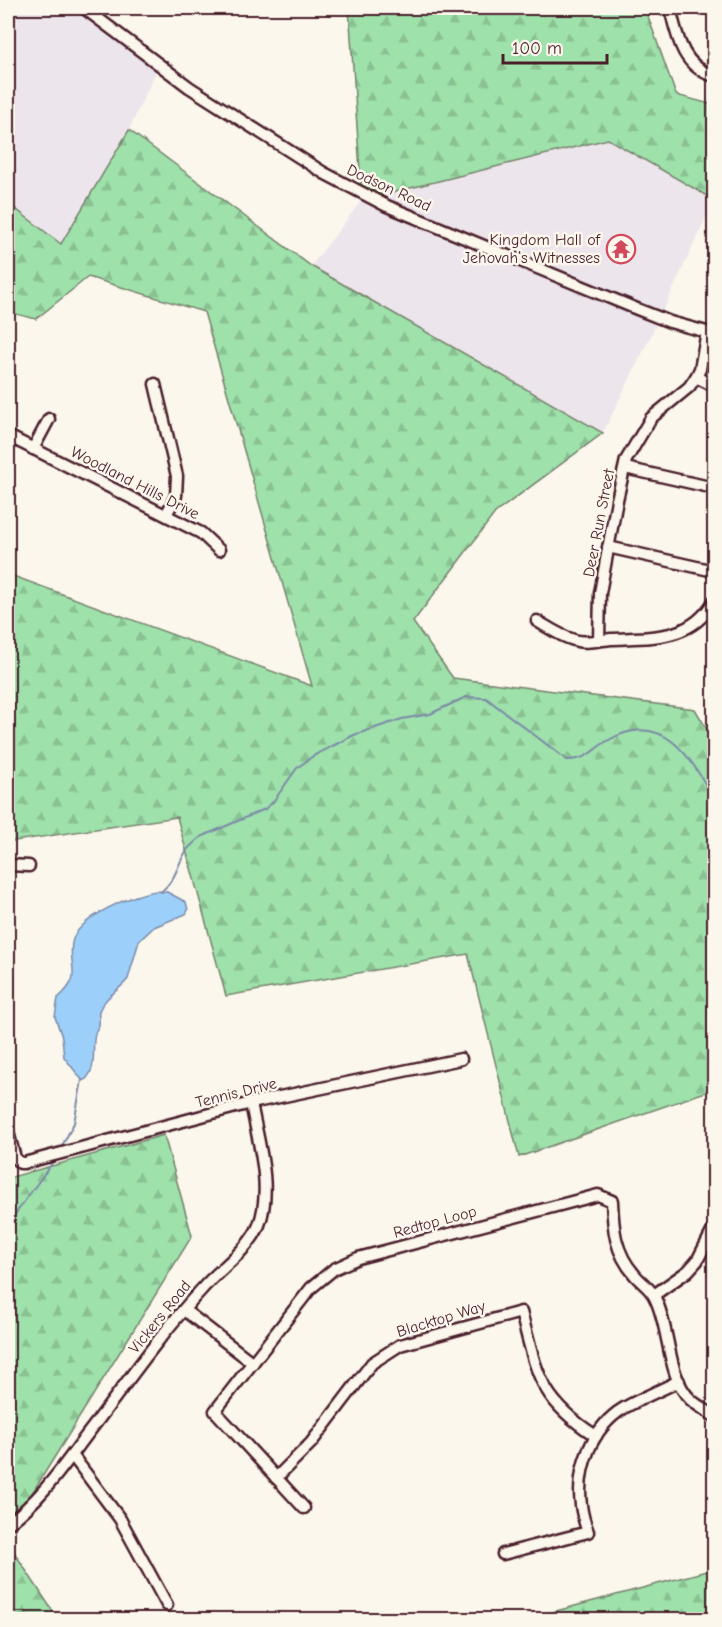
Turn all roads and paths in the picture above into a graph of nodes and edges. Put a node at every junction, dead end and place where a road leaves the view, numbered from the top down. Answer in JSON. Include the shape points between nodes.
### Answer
{"nodes":[{"id":1,"x":84,"y":8,"type":"edge"},
{"id":2,"x":669,"y":8,"type":"edge"},
{"id":3,"x":714,"y":76,"type":"edge"},
{"id":4,"x":711,"y":333,"type":"edge"},
{"id":5,"x":696,"y":377,"type":"junction"},
{"id":6,"x":155,"y":384,"type":"dead end"},
{"id":7,"x":714,"y":386,"type":"edge"},
{"id":8,"x":48,"y":419,"type":"dead end"},
{"id":9,"x":8,"y":436,"type":"edge"},
{"id":10,"x":33,"y":449,"type":"junction"},
{"id":11,"x":625,"y":468,"type":"junction"},
{"id":12,"x":714,"y":488,"type":"edge"},
{"id":13,"x":166,"y":515,"type":"junction"},
{"id":14,"x":608,"y":547,"type":"junction"},
{"id":15,"x":219,"y":550,"type":"dead end"},
{"id":16,"x":714,"y":571,"type":"edge"},
{"id":17,"x":714,"y":602,"type":"edge"},
{"id":18,"x":537,"y":621,"type":"dead end"},
{"id":19,"x":599,"y":640,"type":"junction"},
{"id":20,"x":8,"y":865,"type":"edge"},
{"id":21,"x":29,"y":866,"type":"dead end"},
{"id":22,"x":461,"y":1059,"type":"dead end"},
{"id":23,"x":251,"y":1103,"type":"junction"},
{"id":24,"x":8,"y":1132,"type":"edge"},
{"id":25,"x":714,"y":1228,"type":"edge"},
{"id":26,"x":654,"y":1295,"type":"junction"},
{"id":27,"x":184,"y":1310,"type":"junction"},
{"id":28,"x":253,"y":1363,"type":"junction"},
{"id":29,"x":679,"y":1381,"type":"junction"},
{"id":30,"x":714,"y":1416,"type":"edge"},
{"id":31,"x":596,"y":1436,"type":"junction"},
{"id":32,"x":72,"y":1455,"type":"junction"},
{"id":33,"x":276,"y":1478,"type":"junction"},
{"id":34,"x":304,"y":1508,"type":"dead end"},
{"id":35,"x":8,"y":1524,"type":"edge"},
{"id":36,"x":503,"y":1554,"type":"dead end"},
{"id":37,"x":167,"y":1605,"type":"dead end"}],
"edges":[{"from":1,"to":4,"type":"street","name":"Dodson Road","via":[[189,87],[355,190],[637,309]]},
{"from":2,"to":3,"type":"street","via":[[680,46],[692,65]]},
{"from":4,"to":5,"type":"street","name":"Deer Run Street"},
{"from":5,"to":7,"type":"street"},
{"from":5,"to":11,"type":"street","name":"Deer Run Street","via":[[651,418]]},
{"from":6,"to":13,"type":"street","via":[[177,476],[176,496]]},
{"from":8,"to":10,"type":"street"},
{"from":9,"to":10,"type":"street","name":"Woodland Hills Drive"},
{"from":10,"to":13,"type":"street","name":"Woodland Hills Drive"},
{"from":11,"to":12,"type":"street"},
{"from":11,"to":14,"type":"street","name":"Deer Run Street"},
{"from":13,"to":15,"type":"street","name":"Woodland Hills Drive","via":[[201,533]]},
{"from":14,"to":16,"type":"street"},
{"from":14,"to":19,"type":"street","name":"Deer Run Street","via":[[600,593]]},
{"from":17,"to":19,"type":"street","via":[[708,613],[678,633]]},
{"from":18,"to":19,"type":"street","via":[[577,641]]},
{"from":20,"to":21,"type":"street"},
{"from":22,"to":23,"type":"street","name":"Tennis Drive"},
{"from":23,"to":24,"type":"street","name":"Tennis Drive","via":[[20,1163]]},
{"from":23,"to":27,"type":"street","name":"Vickers Road","via":[[266,1188],[260,1223],[247,1245]]},
{"from":25,"to":26,"type":"street","via":[[697,1261]]},
{"from":26,"to":28,"type":"street","name":"Redtop Loop","via":[[621,1257],[614,1233],[612,1201],[598,1196],[358,1258],[334,1269],[311,1288]]},
{"from":26,"to":29,"type":"street","name":"Redtop Loop"},
{"from":27,"to":28,"type":"street"},
{"from":27,"to":32,"type":"street","name":"Vickers Road"},
{"from":28,"to":33,"type":"street","name":"Redtop Loop","via":[[215,1411]]},
{"from":29,"to":30,"type":"street","name":"Redtop Loop","via":[[692,1400]]},
{"from":29,"to":31,"type":"street","via":[[622,1409]]},
{"from":31,"to":33,"type":"street","name":"Blacktop Way","via":[[559,1409],[545,1389],[536,1371],[521,1312],[400,1345],[372,1363],[311,1443]]},
{"from":31,"to":36,"type":"street","via":[[584,1462],[580,1484],[588,1532]]},
{"from":32,"to":35,"type":"street","name":"Vickers Road","via":[[47,1488]]},
{"from":32,"to":37,"type":"street","via":[[120,1519]]},
{"from":33,"to":34,"type":"street","name":"Redtop Loop"}]}
